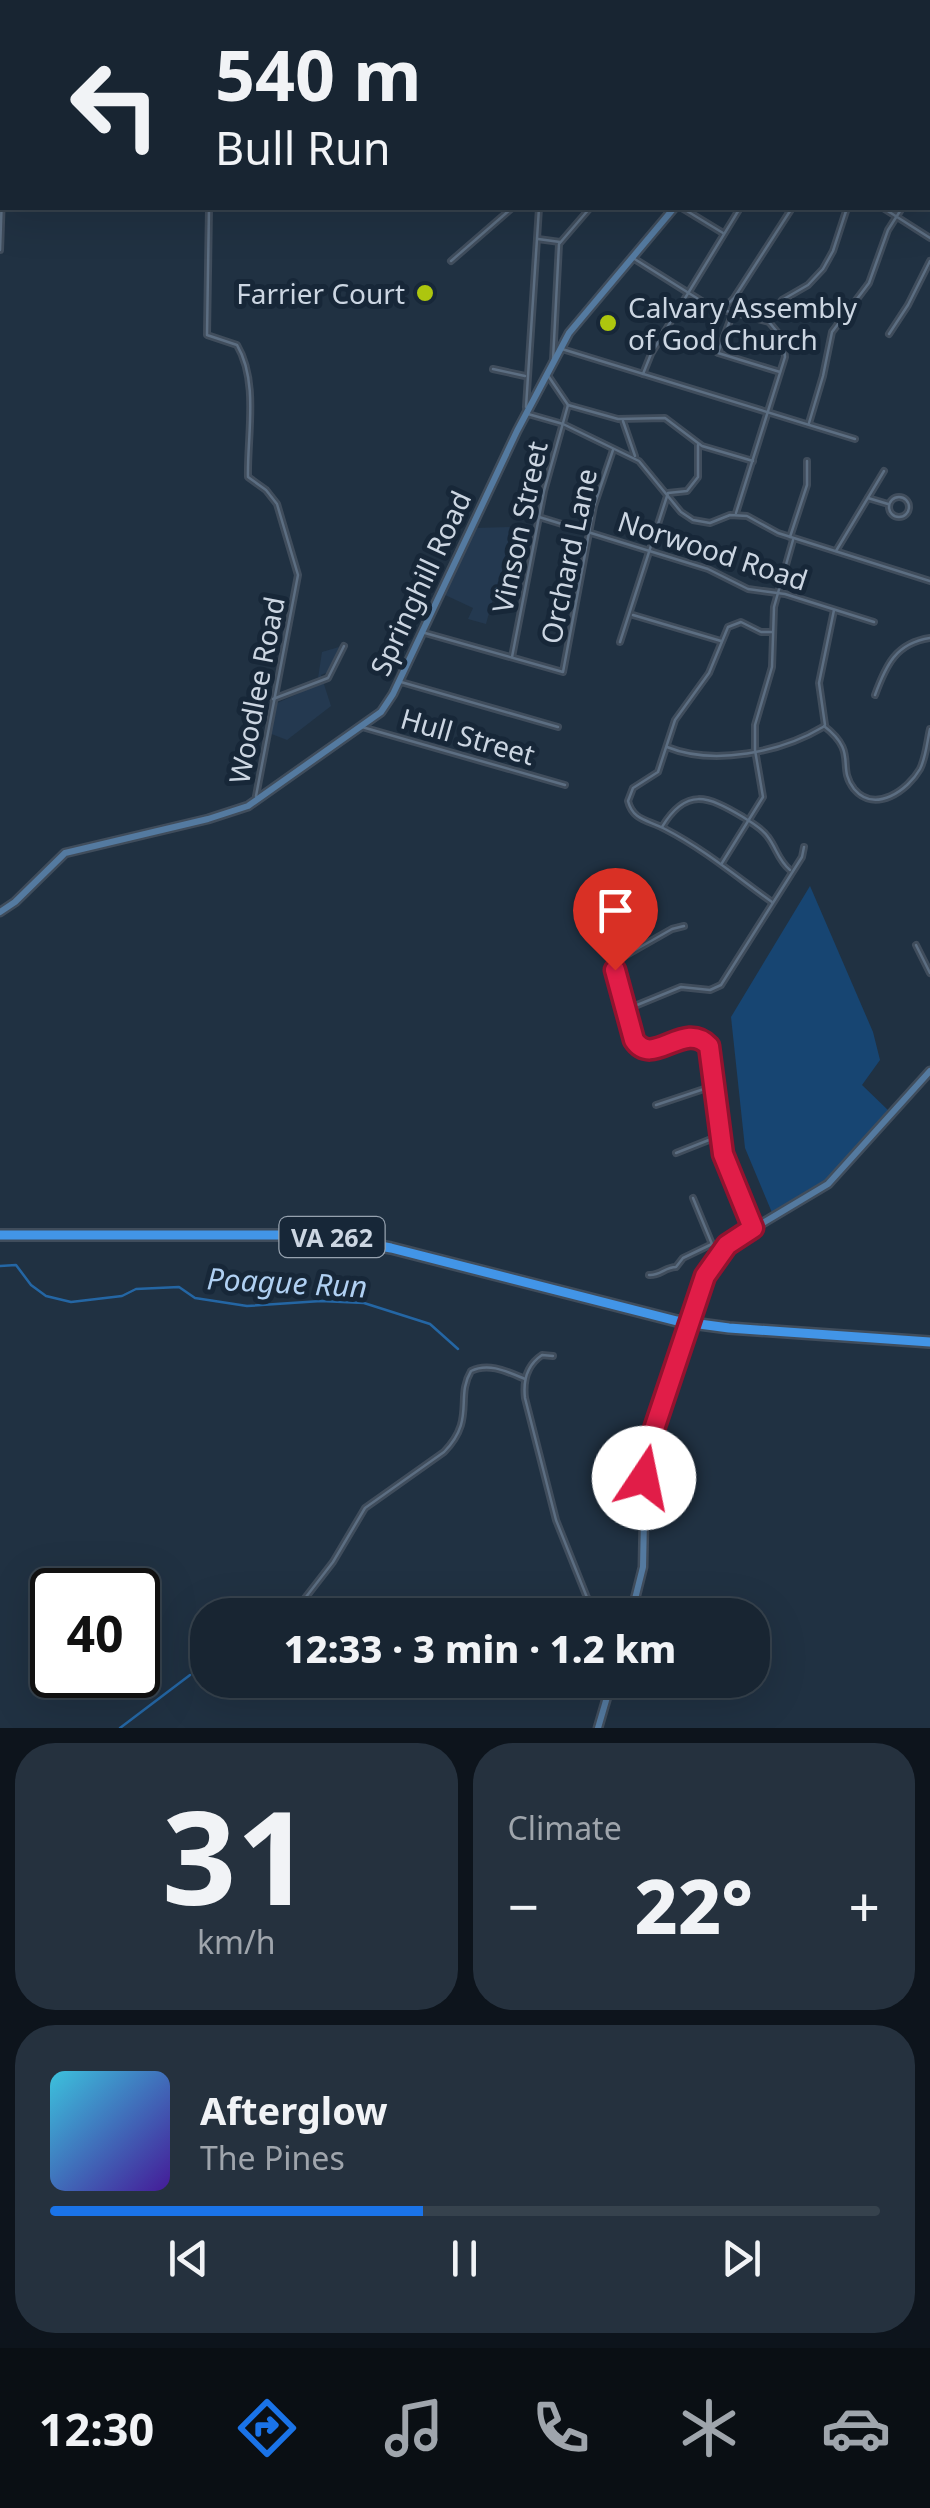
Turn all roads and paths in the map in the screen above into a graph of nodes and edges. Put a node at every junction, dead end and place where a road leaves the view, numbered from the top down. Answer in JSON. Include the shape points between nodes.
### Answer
{"nodes":[{"id":1,"x":2,"y":210,"type":"edge"},
{"id":2,"x":209,"y":210,"type":"edge"},
{"id":3,"x":510,"y":210,"type":"edge"},
{"id":4,"x":539,"y":210,"type":"edge"},
{"id":5,"x":588,"y":210,"type":"edge"},
{"id":6,"x":672,"y":210,"type":"edge"},
{"id":7,"x":685,"y":210,"type":"edge"},
{"id":8,"x":739,"y":210,"type":"edge"},
{"id":9,"x":791,"y":210,"type":"edge"},
{"id":10,"x":846,"y":210,"type":"edge"},
{"id":11,"x":886,"y":210,"type":"edge"},
{"id":12,"x":901,"y":210,"type":"edge"},
{"id":13,"x":895,"y":218,"type":"junction"},
{"id":14,"x":724,"y":234,"type":"junction"},
{"id":15,"x":1,"y":237,"type":"edge"},
{"id":16,"x":930,"y":238,"type":"edge"},
{"id":17,"x":537,"y":239,"type":"junction"},
{"id":18,"x":560,"y":242,"type":"junction"},
{"id":19,"x":0,"y":250,"type":"edge"},
{"id":20,"x":632,"y":258,"type":"junction"},
{"id":21,"x":451,"y":261,"type":"dead end"},
{"id":22,"x":930,"y":261,"type":"edge"},
{"id":23,"x":687,"y":292,"type":"junction"},
{"id":24,"x":737,"y":293,"type":"junction"},
{"id":25,"x":719,"y":310,"type":"junction"},
{"id":26,"x":733,"y":313,"type":"junction"},
{"id":27,"x":745,"y":316,"type":"junction"},
{"id":28,"x":770,"y":322,"type":"junction"},
{"id":29,"x":889,"y":334,"type":"dead end"},
{"id":30,"x":561,"y":348,"type":"junction"},
{"id":31,"x":553,"y":365,"type":"junction"},
{"id":32,"x":493,"y":369,"type":"dead end"},
{"id":33,"x":780,"y":372,"type":"junction"},
{"id":34,"x":548,"y":374,"type":"junction"},
{"id":35,"x":642,"y":374,"type":"junction"},
{"id":36,"x":528,"y":377,"type":"junction"},
{"id":37,"x":568,"y":405,"type":"junction"},
{"id":38,"x":768,"y":412,"type":"junction"},
{"id":39,"x":526,"y":413,"type":"junction"},
{"id":40,"x":623,"y":420,"type":"junction"},
{"id":41,"x":563,"y":424,"type":"junction"},
{"id":42,"x":808,"y":425,"type":"junction"},
{"id":43,"x":855,"y":440,"type":"dead end"},
{"id":44,"x":698,"y":444,"type":"junction"},
{"id":45,"x":614,"y":449,"type":"junction"},
{"id":46,"x":636,"y":458,"type":"junction"},
{"id":47,"x":753,"y":461,"type":"junction"},
{"id":48,"x":807,"y":461,"type":"dead end"},
{"id":49,"x":884,"y":471,"type":"dead end"},
{"id":50,"x":668,"y":493,"type":"junction"},
{"id":51,"x":868,"y":498,"type":"junction"},
{"id":52,"x":890,"y":504,"type":"dead end"},
{"id":53,"x":736,"y":514,"type":"junction"},
{"id":54,"x":539,"y":517,"type":"junction"},
{"id":55,"x":590,"y":532,"type":"junction"},
{"id":56,"x":792,"y":538,"type":"junction"},
{"id":57,"x":651,"y":551,"type":"junction"},
{"id":58,"x":835,"y":552,"type":"junction"},
{"id":59,"x":930,"y":581,"type":"edge"},
{"id":60,"x":778,"y":593,"type":"junction"},
{"id":61,"x":834,"y":610,"type":"junction"},
{"id":62,"x":631,"y":614,"type":"junction"},
{"id":63,"x":874,"y":622,"type":"dead end"},
{"id":64,"x":422,"y":632,"type":"junction"},
{"id":65,"x":772,"y":632,"type":"junction"},
{"id":66,"x":930,"y":638,"type":"edge"},
{"id":67,"x":721,"y":641,"type":"junction"},
{"id":68,"x":620,"y":642,"type":"dead end"},
{"id":69,"x":344,"y":646,"type":"dead end"},
{"id":70,"x":512,"y":658,"type":"junction"},
{"id":71,"x":399,"y":681,"type":"junction"},
{"id":72,"x":875,"y":695,"type":"dead end"},
{"id":73,"x":272,"y":700,"type":"junction"},
{"id":74,"x":824,"y":726,"type":"junction"},
{"id":75,"x":361,"y":727,"type":"junction"},
{"id":76,"x":558,"y":727,"type":"dead end"},
{"id":77,"x":930,"y":729,"type":"edge"},
{"id":78,"x":666,"y":746,"type":"junction"},
{"id":79,"x":755,"y":750,"type":"junction"},
{"id":80,"x":565,"y":785,"type":"dead end"},
{"id":81,"x":256,"y":801,"type":"junction"},
{"id":82,"x":748,"y":821,"type":"junction"},
{"id":83,"x":662,"y":827,"type":"junction"},
{"id":84,"x":804,"y":848,"type":"dead end"},
{"id":85,"x":722,"y":863,"type":"junction"},
{"id":86,"x":791,"y":871,"type":"junction"},
{"id":87,"x":772,"y":902,"type":"junction"},
{"id":88,"x":0,"y":912,"type":"edge"},
{"id":89,"x":684,"y":926,"type":"dead end"},
{"id":90,"x":916,"y":945,"type":"dead end"},
{"id":91,"x":930,"y":974,"type":"edge"},
{"id":92,"x":626,"y":1010,"type":"junction"},
{"id":93,"x":930,"y":1071,"type":"edge"},
{"id":94,"x":714,"y":1086,"type":"junction"},
{"id":95,"x":656,"y":1105,"type":"dead end"},
{"id":96,"x":720,"y":1135,"type":"junction"},
{"id":97,"x":676,"y":1153,"type":"dead end"},
{"id":98,"x":692,"y":1198,"type":"dead end"},
{"id":99,"x":753,"y":1228,"type":"junction"},
{"id":100,"x":0,"y":1235,"type":"edge"},
{"id":101,"x":712,"y":1244,"type":"junction"},
{"id":102,"x":720,"y":1252,"type":"junction"},
{"id":103,"x":649,"y":1275,"type":"dead end"},
{"id":104,"x":688,"y":1323,"type":"junction"},
{"id":105,"x":930,"y":1342,"type":"edge"},
{"id":106,"x":552,"y":1356,"type":"dead end"},
{"id":107,"x":525,"y":1379,"type":"junction"},
{"id":108,"x":305,"y":1598,"type":"edge"},
{"id":109,"x":587,"y":1598,"type":"edge"},
{"id":110,"x":635,"y":1598,"type":"edge"},
{"id":111,"x":607,"y":1698,"type":"edge"},
{"id":112,"x":598,"y":1728,"type":"edge"}],
"edges":[{"from":1,"to":15,"type":"street"},
{"from":2,"to":73,"type":"street","name":"Woodlee Road","via":[[207,334],[237,345],[242,354],[249,389],[248,477],[277,504],[298,571]]},
{"from":3,"to":21,"type":"street"},
{"from":4,"to":17,"type":"street"},
{"from":5,"to":18,"type":"street"},
{"from":6,"to":20,"type":"street","name":"Springhill Road"},
{"from":7,"to":14,"type":"street"},
{"from":8,"to":14,"type":"street"},
{"from":9,"to":24,"type":"street"},
{"from":10,"to":28,"type":"street","via":[[828,261],[808,285],[780,302]]},
{"from":11,"to":13,"type":"street"},
{"from":12,"to":13,"type":"street"},
{"from":13,"to":16,"type":"street"},
{"from":13,"to":42,"type":"street","via":[[868,283],[830,336]]},
{"from":14,"to":23,"type":"street"},
{"from":15,"to":19,"type":"street"},
{"from":17,"to":18,"type":"street"},
{"from":17,"to":36,"type":"street"},
{"from":18,"to":31,"type":"street"},
{"from":20,"to":23,"type":"street"},
{"from":20,"to":30,"type":"street","name":"Springhill Road"},
{"from":22,"to":29,"type":"street"},
{"from":23,"to":25,"type":"street"},
{"from":23,"to":35,"type":"street"},
{"from":24,"to":25,"type":"street"},
{"from":24,"to":27,"type":"street"},
{"from":25,"to":26,"type":"street"},
{"from":26,"to":27,"type":"street"},
{"from":26,"to":33,"type":"street","via":[[718,353]]},
{"from":27,"to":28,"type":"street"},
{"from":28,"to":33,"type":"street","via":[[785,345]]},
{"from":30,"to":31,"type":"street","name":"Springhill Road"},
{"from":30,"to":35,"type":"street"},
{"from":31,"to":34,"type":"street","name":"Springhill Road"},
{"from":32,"to":36,"type":"street"},
{"from":33,"to":38,"type":"street"},
{"from":34,"to":37,"type":"street"},
{"from":34,"to":39,"type":"street","name":"Springhill Road"},
{"from":35,"to":38,"type":"street"},
{"from":36,"to":39,"type":"street"},
{"from":37,"to":40,"type":"street"},
{"from":37,"to":41,"type":"street","name":"Vinson Street"},
{"from":38,"to":42,"type":"street"},
{"from":38,"to":47,"type":"street"},
{"from":39,"to":41,"type":"street"},
{"from":39,"to":64,"type":"street","name":"Springhill Road"},
{"from":40,"to":44,"type":"street","via":[[662,417]]},
{"from":40,"to":46,"type":"street"},
{"from":41,"to":45,"type":"street"},
{"from":41,"to":54,"type":"street","name":"Vinson Street"},
{"from":42,"to":43,"type":"street"},
{"from":44,"to":47,"type":"street"},
{"from":44,"to":50,"type":"street","via":[[694,486]]},
{"from":45,"to":46,"type":"street"},
{"from":45,"to":55,"type":"street","name":"Orchard Lane"},
{"from":46,"to":50,"type":"street"},
{"from":47,"to":53,"type":"street"},
{"from":48,"to":56,"type":"street"},
{"from":49,"to":51,"type":"street"},
{"from":50,"to":53,"type":"street","via":[[695,521]]},
{"from":50,"to":57,"type":"street"},
{"from":51,"to":52,"type":"street"},
{"from":51,"to":58,"type":"street"},
{"from":53,"to":56,"type":"street"},
{"from":54,"to":55,"type":"street","name":"Norwood Road"},
{"from":54,"to":70,"type":"street","name":"Vinson Street"},
{"from":55,"to":57,"type":"street","name":"Norwood Road"},
{"from":55,"to":70,"type":"street","name":"Orchard Lane","via":[[564,672]]},
{"from":56,"to":58,"type":"street"},
{"from":56,"to":60,"type":"street"},
{"from":57,"to":60,"type":"street","name":"Norwood Road"},
{"from":57,"to":62,"type":"street"},
{"from":58,"to":59,"type":"street"},
{"from":60,"to":61,"type":"street","name":"Norwood Road"},
{"from":60,"to":65,"type":"street"},
{"from":61,"to":63,"type":"street","name":"Norwood Road"},
{"from":61,"to":74,"type":"street","via":[[819,684]]},
{"from":62,"to":67,"type":"street"},
{"from":62,"to":68,"type":"street"},
{"from":64,"to":70,"type":"street"},
{"from":64,"to":71,"type":"street","name":"Springhill Road"},
{"from":65,"to":67,"type":"street","via":[[736,622]]},
{"from":65,"to":79,"type":"street"},
{"from":66,"to":72,"type":"street","via":[[896,653]]},
{"from":67,"to":78,"type":"street"},
{"from":69,"to":73,"type":"street","via":[[328,678]]},
{"from":71,"to":75,"type":"street","name":"Springhill Road","via":[[383,710]]},
{"from":71,"to":76,"type":"street"},
{"from":73,"to":81,"type":"street","name":"Woodlee Road"},
{"from":74,"to":77,"type":"street","via":[[844,745],[854,788],[880,800],[915,776]]},
{"from":74,"to":79,"type":"street"},
{"from":75,"to":80,"type":"street","name":"Hull Street"},
{"from":75,"to":81,"type":"street","name":"Springhill Road"},
{"from":78,"to":79,"type":"street","via":[[706,755]]},
{"from":78,"to":83,"type":"street","via":[[657,773],[628,800],[635,816]]},
{"from":79,"to":82,"type":"street","via":[[764,790]]},
{"from":81,"to":88,"type":"street","name":"Springhill Road","via":[[66,852]]},
{"from":82,"to":83,"type":"street","via":[[720,803],[697,799],[676,807]]},
{"from":82,"to":85,"type":"street"},
{"from":82,"to":86,"type":"street","via":[[767,835]]},
{"from":83,"to":85,"type":"street"},
{"from":84,"to":86,"type":"street"},
{"from":85,"to":87,"type":"street"},
{"from":86,"to":87,"type":"street"},
{"from":87,"to":92,"type":"street","via":[[719,987],[683,986]]},
{"from":89,"to":92,"type":"street","via":[[618,962]]},
{"from":90,"to":91,"type":"street"},
{"from":92,"to":94,"type":"street","via":[[642,1050],[688,1036],[705,1041]]},
{"from":93,"to":99,"type":"street","via":[[828,1184]]},
{"from":94,"to":95,"type":"street"},
{"from":94,"to":96,"type":"street"},
{"from":96,"to":97,"type":"street"},
{"from":96,"to":99,"type":"street"},
{"from":98,"to":101,"type":"street"},
{"from":99,"to":102,"type":"street"},
{"from":100,"to":104,"type":"highway","number":"VA 262","via":[[331,1236]]},
{"from":101,"to":102,"type":"street"},
{"from":101,"to":103,"type":"street"},
{"from":102,"to":104,"type":"street"},
{"from":104,"to":105,"type":"highway","number":"VA 262"},
{"from":104,"to":110,"type":"street","via":[[645,1466],[644,1552]]},
{"from":106,"to":107,"type":"street","via":[[536,1360]]},
{"from":107,"to":108,"type":"street","via":[[490,1368],[470,1373],[464,1420],[448,1447],[368,1504]]},
{"from":107,"to":109,"type":"street","via":[[556,1520]]},
{"from":111,"to":112,"type":"street"}]}
